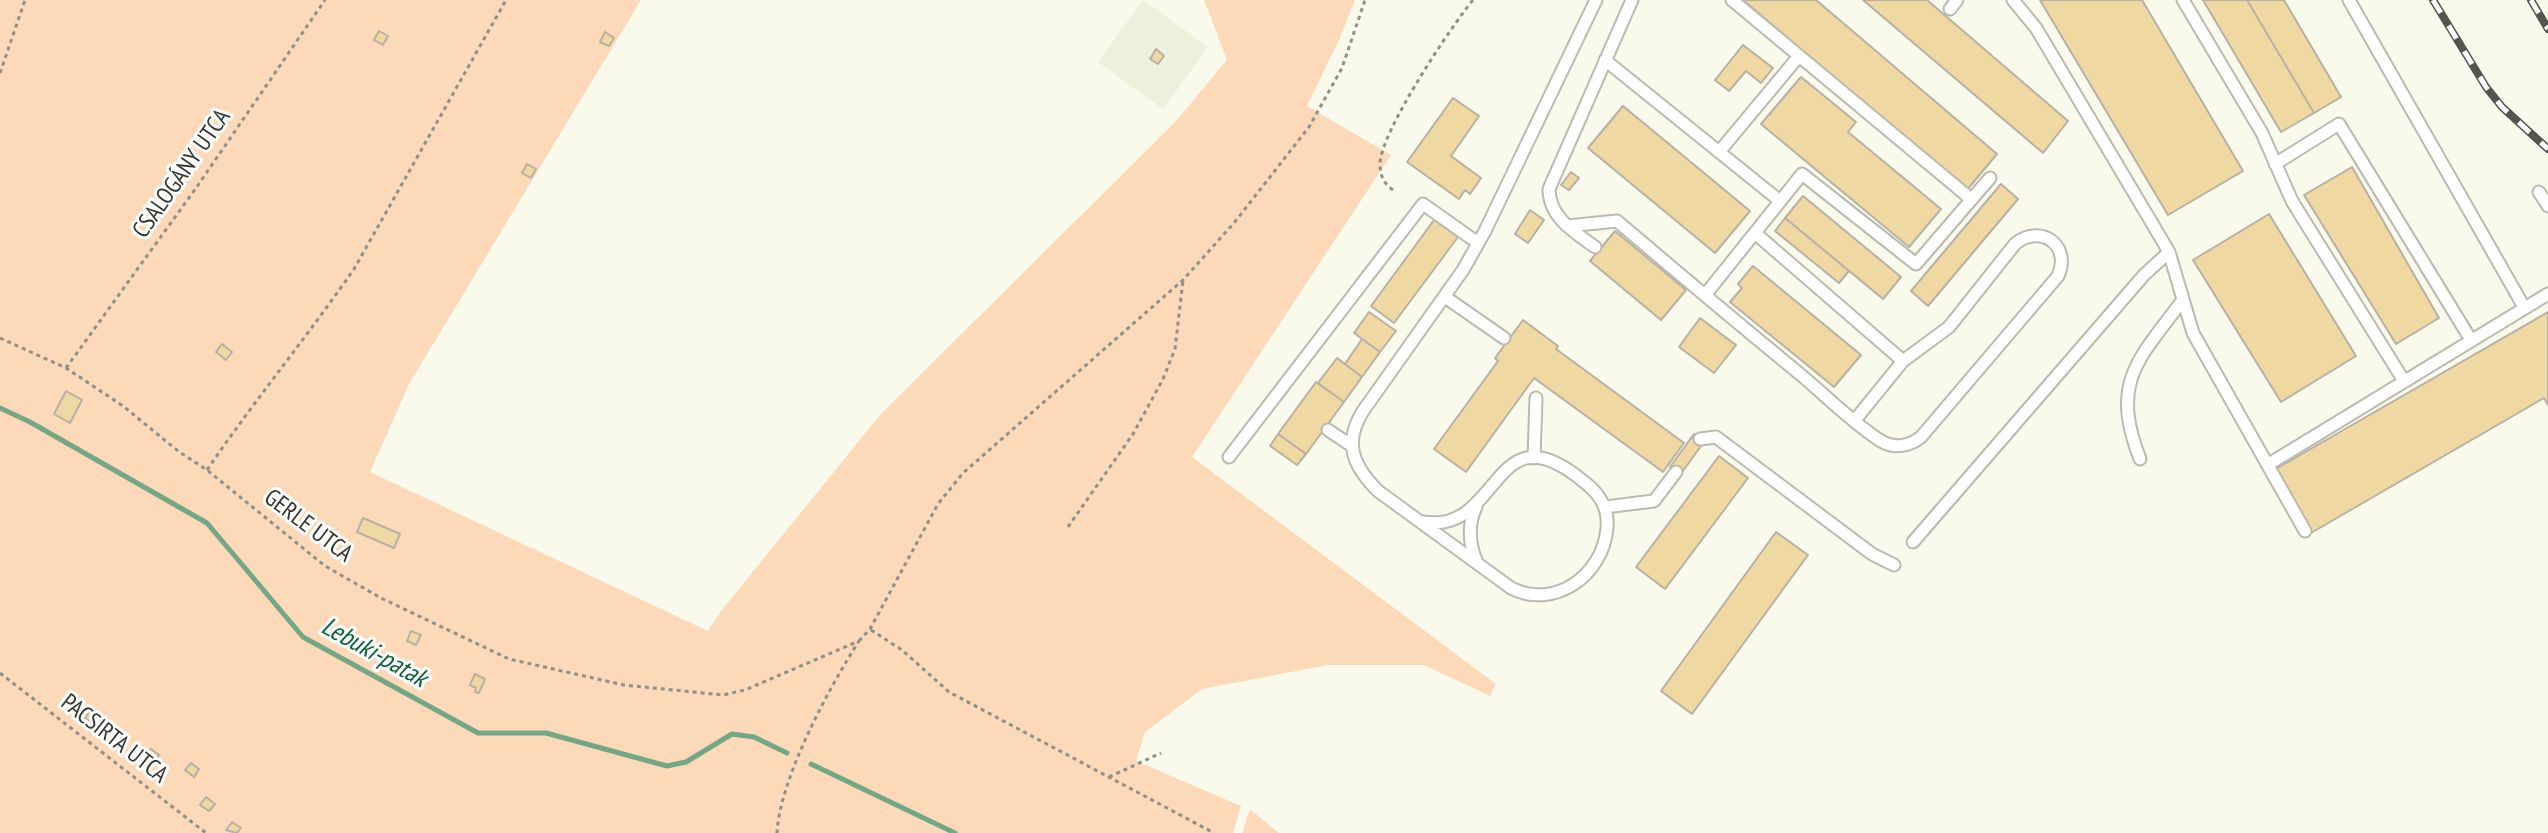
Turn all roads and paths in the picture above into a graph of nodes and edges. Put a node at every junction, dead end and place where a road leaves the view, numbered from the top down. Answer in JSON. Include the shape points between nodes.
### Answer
{"nodes":[{"id":1,"x":25,"y":0,"type":"edge"},
{"id":2,"x":325,"y":0,"type":"edge"},
{"id":3,"x":506,"y":0,"type":"edge"},
{"id":4,"x":1365,"y":0,"type":"edge"},
{"id":5,"x":1473,"y":0,"type":"edge"},
{"id":6,"x":1596,"y":0,"type":"edge"},
{"id":7,"x":1632,"y":0,"type":"edge"},
{"id":8,"x":1732,"y":0,"type":"edge"},
{"id":9,"x":2013,"y":0,"type":"edge"},
{"id":10,"x":2183,"y":0,"type":"edge"},
{"id":11,"x":2349,"y":0,"type":"edge"},
{"id":12,"x":1799,"y":56,"type":"junction"},
{"id":13,"x":1605,"y":60,"type":"junction"},
{"id":14,"x":0,"y":73,"type":"edge"},
{"id":15,"x":1719,"y":152,"type":"junction"},
{"id":16,"x":2275,"y":164,"type":"junction"},
{"id":17,"x":1990,"y":178,"type":"dead end"},
{"id":18,"x":1393,"y":190,"type":"dead end"},
{"id":19,"x":2539,"y":192,"type":"dead end"},
{"id":20,"x":1971,"y":199,"type":"junction"},
{"id":21,"x":1780,"y":201,"type":"junction"},
{"id":22,"x":2548,"y":206,"type":"edge"},
{"id":23,"x":1567,"y":226,"type":"junction"},
{"id":24,"x":1755,"y":233,"type":"junction"},
{"id":25,"x":1478,"y":243,"type":"junction"},
{"id":26,"x":1595,"y":247,"type":"dead end"},
{"id":27,"x":2169,"y":252,"type":"junction"},
{"id":28,"x":1183,"y":280,"type":"junction"},
{"id":29,"x":2548,"y":294,"type":"edge"},
{"id":30,"x":1705,"y":295,"type":"junction"},
{"id":31,"x":1445,"y":297,"type":"junction"},
{"id":32,"x":2182,"y":301,"type":"junction"},
{"id":33,"x":2524,"y":307,"type":"junction"},
{"id":34,"x":0,"y":338,"type":"edge"},
{"id":35,"x":1504,"y":338,"type":"dead end"},
{"id":36,"x":2471,"y":340,"type":"junction"},
{"id":37,"x":1903,"y":361,"type":"junction"},
{"id":38,"x":66,"y":368,"type":"junction"},
{"id":39,"x":2404,"y":381,"type":"junction"},
{"id":40,"x":1536,"y":398,"type":"dead end"},
{"id":41,"x":1855,"y":420,"type":"junction"},
{"id":42,"x":1328,"y":430,"type":"dead end"},
{"id":43,"x":1700,"y":439,"type":"dead end"},
{"id":44,"x":1352,"y":446,"type":"junction"},
{"id":45,"x":1229,"y":457,"type":"dead end"},
{"id":46,"x":1534,"y":458,"type":"junction"},
{"id":47,"x":2140,"y":459,"type":"dead end"},
{"id":48,"x":2269,"y":464,"type":"junction"},
{"id":49,"x":207,"y":470,"type":"junction"},
{"id":50,"x":1676,"y":472,"type":"dead end"},
{"id":51,"x":1476,"y":506,"type":"junction"},
{"id":52,"x":1605,"y":507,"type":"junction"},
{"id":53,"x":1419,"y":521,"type":"junction"},
{"id":54,"x":1068,"y":527,"type":"dead end"},
{"id":55,"x":2305,"y":531,"type":"dead end"},
{"id":56,"x":1913,"y":542,"type":"dead end"},
{"id":57,"x":1478,"y":565,"type":"junction"},
{"id":58,"x":1894,"y":565,"type":"dead end"},
{"id":59,"x":870,"y":629,"type":"junction"},
{"id":60,"x":859,"y":641,"type":"junction"},
{"id":61,"x":0,"y":673,"type":"edge"},
{"id":62,"x":1161,"y":753,"type":"dead end"},
{"id":63,"x":1109,"y":777,"type":"junction"},
{"id":64,"x":206,"y":833,"type":"edge"},
{"id":65,"x":777,"y":833,"type":"edge"},
{"id":66,"x":1214,"y":833,"type":"edge"}],
"edges":[{"from":1,"to":14,"type":"path"},
{"from":2,"to":38,"type":"path","name":"CSALOGÁNY UTCA"},
{"from":3,"to":49,"type":"path","via":[[354,269]]},
{"from":4,"to":28,"type":"path","via":[[1342,68],[1309,127]]},
{"from":5,"to":18,"type":"path","via":[[1452,25],[1386,139],[1381,175]]},
{"from":6,"to":25,"type":"lane"},
{"from":7,"to":13,"type":"lane"},
{"from":8,"to":12,"type":"lane"},
{"from":9,"to":27,"type":"lane","via":[[2036,28]]},
{"from":10,"to":16,"type":"lane"},
{"from":11,"to":33,"type":"lane"},
{"from":12,"to":15,"type":"lane"},
{"from":12,"to":20,"type":"lane"},
{"from":13,"to":15,"type":"lane"},
{"from":13,"to":23,"type":"lane","via":[[1550,182],[1552,206]]},
{"from":15,"to":21,"type":"lane"},
{"from":16,"to":36,"type":"lane","via":[[2339,124]]},
{"from":16,"to":39,"type":"lane","via":[[2292,201]]},
{"from":17,"to":20,"type":"lane"},
{"from":19,"to":22,"type":"lane"},
{"from":20,"to":21,"type":"lane","via":[[1916,264],[1802,174]]},
{"from":21,"to":24,"type":"lane"},
{"from":23,"to":26,"type":"lane"},
{"from":23,"to":30,"type":"lane","via":[[1617,221]]},
{"from":24,"to":30,"type":"lane"},
{"from":24,"to":37,"type":"lane"},
{"from":25,"to":31,"type":"lane"},
{"from":25,"to":45,"type":"lane","via":[[1423,204]]},
{"from":27,"to":32,"type":"lane"},
{"from":27,"to":56,"type":"lane"},
{"from":28,"to":54,"type":"path","via":[[1175,349],[1163,379],[1133,434]]},
{"from":28,"to":59,"type":"path","via":[[963,473],[938,504]]},
{"from":29,"to":33,"type":"lane"},
{"from":30,"to":41,"type":"lane"},
{"from":31,"to":35,"type":"lane"},
{"from":31,"to":44,"type":"lane","via":[[1363,411]]},
{"from":32,"to":47,"type":"lane","via":[[2142,354],[2131,382],[2127,417]]},
{"from":32,"to":48,"type":"lane","via":[[2193,333]]},
{"from":33,"to":36,"type":"lane"},
{"from":34,"to":38,"type":"path","name":"GERLE UTCA"},
{"from":36,"to":39,"type":"lane"},
{"from":37,"to":41,"type":"lane"},
{"from":37,"to":41,"type":"lane","via":[[1949,327],[2020,240],[2043,237],[2057,245],[2062,257],[2058,276],[1921,437],[1910,444],[1890,445]]},
{"from":38,"to":49,"type":"path","name":"GERLE UTCA"},
{"from":39,"to":48,"type":"lane"},
{"from":40,"to":46,"type":"lane"},
{"from":42,"to":44,"type":"lane"},
{"from":43,"to":58,"type":"lane","via":[[1716,437]]},
{"from":44,"to":53,"type":"lane","via":[[1366,480]]},
{"from":46,"to":51,"type":"lane","via":[[1504,469]]},
{"from":46,"to":52,"type":"lane","via":[[1557,463],[1583,480]]},
{"from":48,"to":55,"type":"lane"},
{"from":49,"to":60,"type":"path","name":"GERLE UTCA","via":[[325,566],[509,659],[624,685],[723,695]]},
{"from":50,"to":52,"type":"lane","via":[[1654,501]]},
{"from":51,"to":53,"type":"lane","via":[[1448,522]]},
{"from":51,"to":57,"type":"lane","via":[[1470,536]]},
{"from":52,"to":57,"type":"lane","via":[[1601,551],[1569,588],[1524,595]]},
{"from":53,"to":57,"type":"lane"},
{"from":59,"to":60,"type":"path"},
{"from":59,"to":63,"type":"path","via":[[949,692]]},
{"from":60,"to":65,"type":"path","via":[[837,675],[784,793]]},
{"from":61,"to":64,"type":"path","name":"PACSIRTA UTCA"},
{"from":62,"to":63,"type":"path"},
{"from":63,"to":66,"type":"path"}]}
